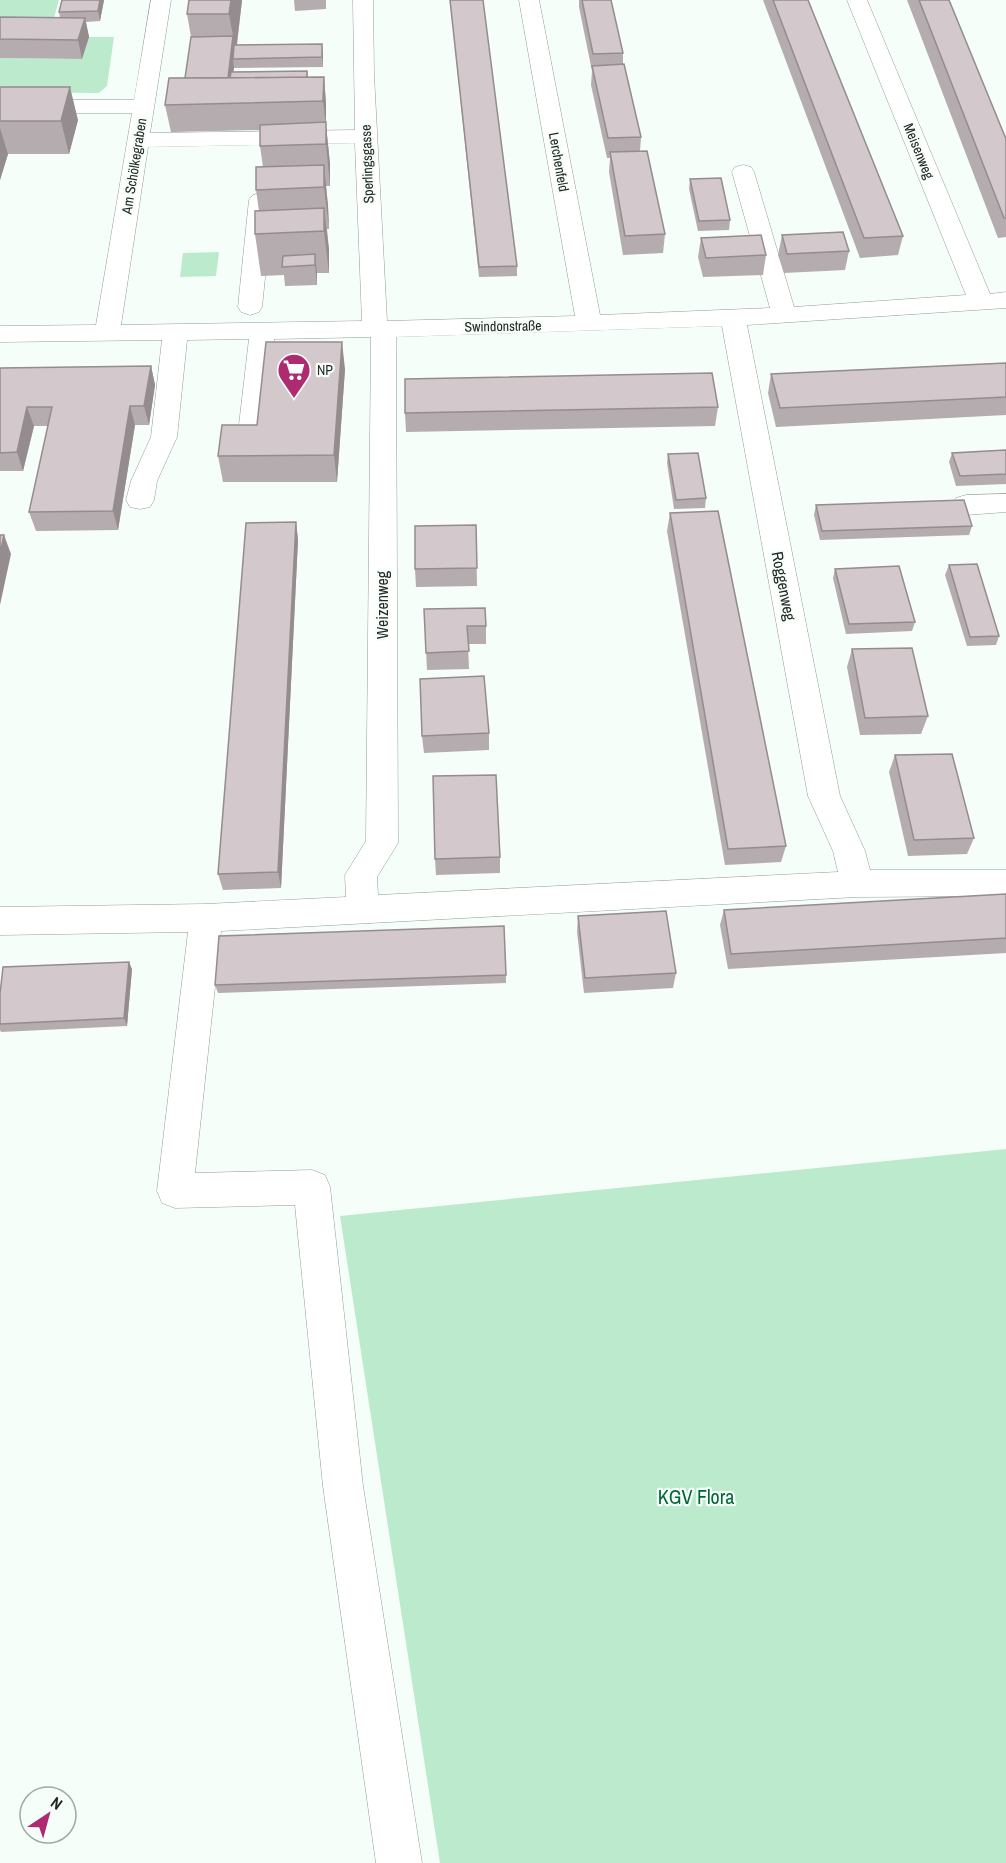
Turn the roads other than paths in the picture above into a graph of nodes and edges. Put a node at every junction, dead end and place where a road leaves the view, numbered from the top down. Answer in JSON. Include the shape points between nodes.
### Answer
{"nodes":[{"id":1,"x":161,"y":0,"type":"edge"},
{"id":2,"x":363,"y":0,"type":"edge"},
{"id":3,"x":529,"y":0,"type":"edge"},
{"id":4,"x":857,"y":0,"type":"edge"},
{"id":5,"x":0,"y":106,"type":"edge"},
{"id":6,"x":143,"y":107,"type":"junction"},
{"id":7,"x":366,"y":136,"type":"junction"},
{"id":8,"x":139,"y":140,"type":"junction"},
{"id":9,"x":264,"y":161,"type":"junction"},
{"id":10,"x":743,"y":172,"type":"dead end"},
{"id":11,"x":1006,"y":300,"type":"edge"},
{"id":12,"x":981,"y":302,"type":"junction"},
{"id":13,"x":250,"y":308,"type":"dead end"},
{"id":14,"x":784,"y":314,"type":"junction"},
{"id":15,"x":733,"y":317,"type":"junction"},
{"id":16,"x":589,"y":324,"type":"junction"},
{"id":17,"x":380,"y":329,"type":"junction"},
{"id":18,"x":262,"y":332,"type":"junction"},
{"id":19,"x":107,"y":333,"type":"junction"},
{"id":20,"x":174,"y":333,"type":"junction"},
{"id":21,"x":0,"y":334,"type":"edge"},
{"id":22,"x":250,"y":441,"type":"edge"},
{"id":23,"x":140,"y":500,"type":"dead end"},
{"id":24,"x":1006,"y":503,"type":"edge"},
{"id":25,"x":966,"y":506,"type":"edge"},
{"id":26,"x":1006,"y":883,"type":"edge"},
{"id":27,"x":857,"y":884,"type":"junction"},
{"id":28,"x":363,"y":909,"type":"junction"},
{"id":29,"x":206,"y":918,"type":"junction"},
{"id":30,"x":0,"y":921,"type":"edge"},
{"id":31,"x":399,"y":1863,"type":"edge"}],
"edges":[{"from":1,"to":6,"type":"street","name":"Am Schölkegraben"},
{"from":2,"to":7,"type":"street","name":"Sperlingsgasse"},
{"from":3,"to":16,"type":"street","name":"Lerchenfeld"},
{"from":4,"to":12,"type":"street","name":"Meisenweg"},
{"from":5,"to":6,"type":"street"},
{"from":6,"to":8,"type":"street","name":"Am Schölkegraben"},
{"from":7,"to":9,"type":"street"},
{"from":7,"to":17,"type":"street","name":"Sperlingsgasse"},
{"from":8,"to":9,"type":"street"},
{"from":8,"to":19,"type":"street","name":"Am Schölkegraben"},
{"from":9,"to":13,"type":"street"},
{"from":10,"to":14,"type":"street"},
{"from":11,"to":12,"type":"street","name":"Swindonstraße"},
{"from":12,"to":14,"type":"street","name":"Swindonstraße"},
{"from":14,"to":15,"type":"street","name":"Swindonstraße"},
{"from":15,"to":16,"type":"street","name":"Swindonstraße"},
{"from":15,"to":27,"type":"street","name":"Roggenweg","via":[[824,796],[849,851]]},
{"from":16,"to":17,"type":"street","name":"Swindonstraße"},
{"from":17,"to":18,"type":"street","name":"Swindonstraße"},
{"from":17,"to":28,"type":"street","name":"Weizenweg","via":[[382,843],[361,875]]},
{"from":18,"to":20,"type":"street","name":"Swindonstraße"},
{"from":18,"to":22,"type":"street"},
{"from":19,"to":20,"type":"street","name":"Swindonstraße"},
{"from":19,"to":21,"type":"street","name":"Swindonstraße"},
{"from":20,"to":23,"type":"street","via":[[164,437],[144,481]]},
{"from":24,"to":25,"type":"street"},
{"from":26,"to":27,"type":"street"},
{"from":27,"to":28,"type":"street"},
{"from":28,"to":29,"type":"street"},
{"from":29,"to":30,"type":"street"},
{"from":29,"to":31,"type":"street","via":[[175,1191],[312,1187],[343,1486]]}]}
